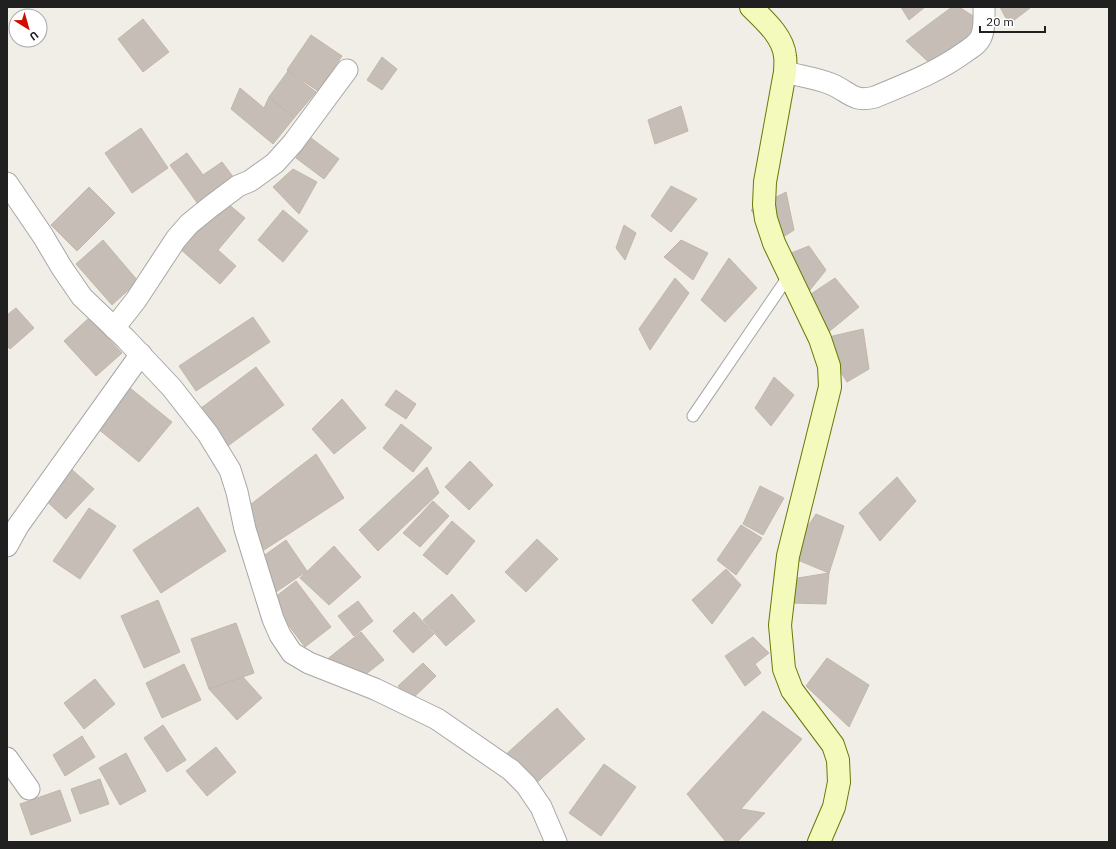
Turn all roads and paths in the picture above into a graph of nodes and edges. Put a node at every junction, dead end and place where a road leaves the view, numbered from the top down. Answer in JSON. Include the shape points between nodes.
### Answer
{"nodes":[{"id":1,"x":751,"y":7,"type":"edge"},
{"id":2,"x":984,"y":7,"type":"edge"},
{"id":3,"x":347,"y":70,"type":"dead end"},
{"id":4,"x":785,"y":72,"type":"junction"},
{"id":5,"x":7,"y":183,"type":"edge"},
{"id":6,"x":790,"y":274,"type":"junction"},
{"id":7,"x":114,"y":328,"type":"junction"},
{"id":8,"x":140,"y":354,"type":"junction"},
{"id":9,"x":693,"y":416,"type":"dead end"},
{"id":10,"x":7,"y":546,"type":"edge"},
{"id":11,"x":7,"y":758,"type":"edge"},
{"id":12,"x":29,"y":789,"type":"dead end"},
{"id":13,"x":556,"y":842,"type":"edge"},
{"id":14,"x":819,"y":842,"type":"edge"}],
"edges":[{"from":1,"to":4,"type":"street","via":[[779,39],[785,55]]},
{"from":2,"to":4,"type":"street","via":[[982,36],[978,43],[954,61],[875,98],[865,100],[852,97],[831,84]]},
{"from":3,"to":7,"type":"street","via":[[275,163],[250,181],[238,186],[189,224]]},
{"from":4,"to":6,"type":"street","via":[[764,182],[764,204],[774,243]]},
{"from":5,"to":7,"type":"street","via":[[82,297]]},
{"from":6,"to":9,"type":"lane"},
{"from":6,"to":14,"type":"street","via":[[820,339],[829,366],[830,387],[788,556],[780,625],[784,669],[792,690],[833,745],[838,760],[839,782],[834,807]]},
{"from":7,"to":8,"type":"street"},
{"from":8,"to":10,"type":"street","via":[[18,526]]},
{"from":8,"to":13,"type":"street","via":[[172,388],[208,434],[230,470],[273,619],[292,653],[309,663],[375,689],[437,719],[510,770],[526,785],[541,807]]},
{"from":11,"to":12,"type":"street"}]}
